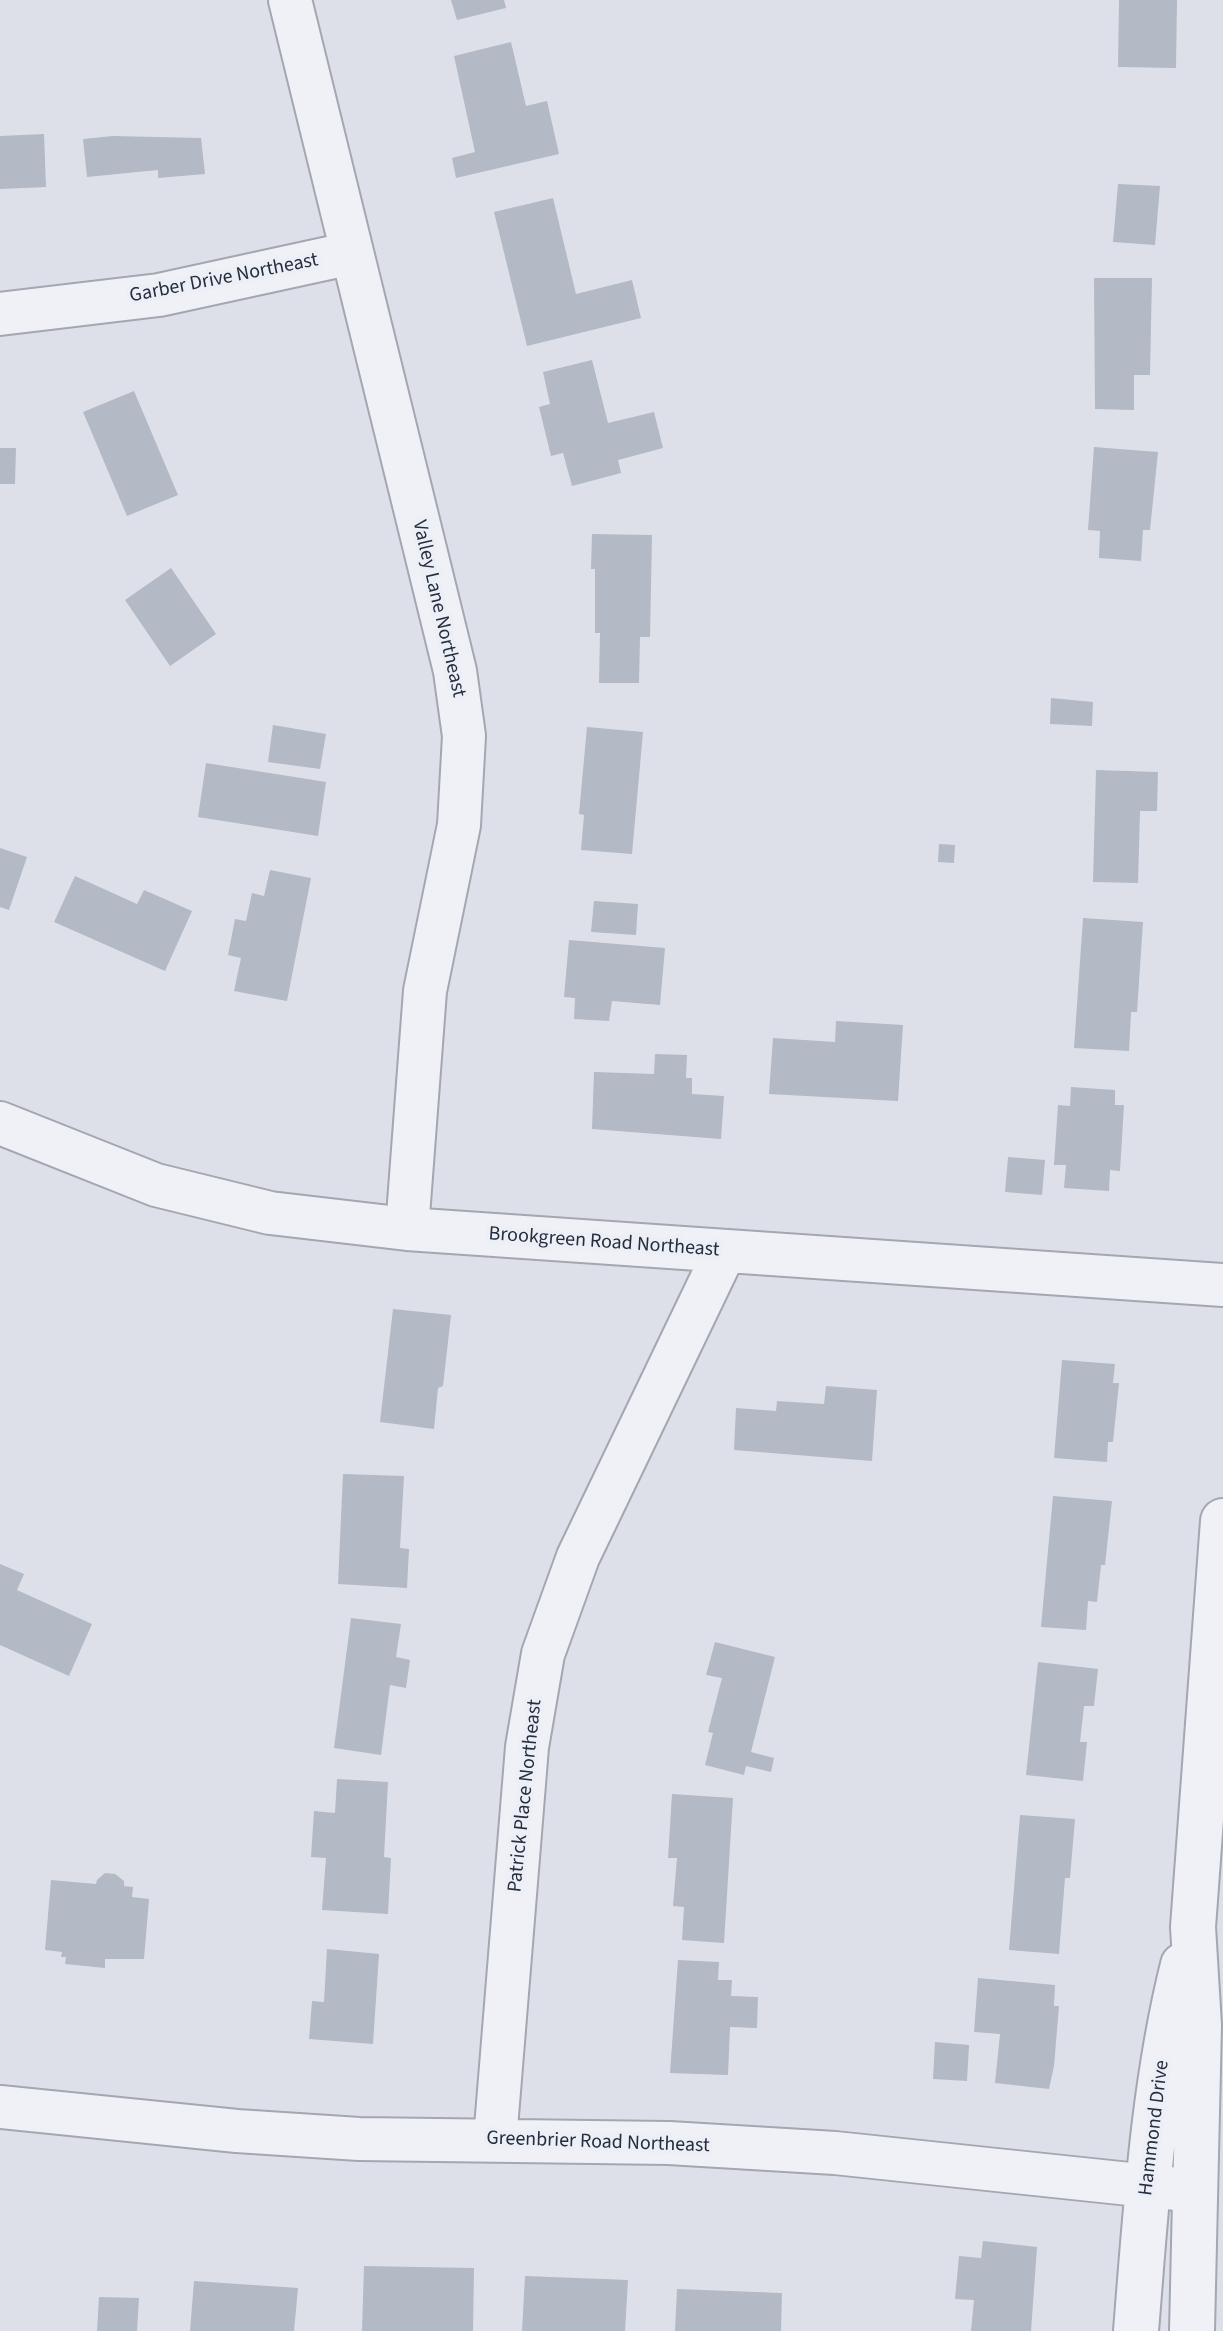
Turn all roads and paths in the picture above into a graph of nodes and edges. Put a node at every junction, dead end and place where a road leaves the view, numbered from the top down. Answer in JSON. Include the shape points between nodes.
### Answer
{"nodes":[{"id":1,"x":290,"y":0,"type":"edge"},
{"id":2,"x":352,"y":253,"type":"junction"},
{"id":3,"x":0,"y":314,"type":"edge"},
{"id":4,"x":0,"y":1123,"type":"edge"},
{"id":5,"x":407,"y":1229,"type":"junction"},
{"id":6,"x":725,"y":1251,"type":"junction"},
{"id":7,"x":1223,"y":1285,"type":"edge"},
{"id":8,"x":1223,"y":1521,"type":"edge"},
{"id":9,"x":1193,"y":1927,"type":"junction"},
{"id":10,"x":0,"y":2107,"type":"edge"},
{"id":11,"x":495,"y":2140,"type":"junction"},
{"id":12,"x":1147,"y":2186,"type":"junction"},
{"id":13,"x":1196,"y":2191,"type":"junction"},
{"id":14,"x":1136,"y":2331,"type":"edge"},
{"id":15,"x":1192,"y":2331,"type":"edge"}],
"edges":[{"from":1,"to":2,"type":"street","name":"Valley Lane Northeast"},
{"from":2,"to":3,"type":"street","name":"Garber Drive Northeast","via":[[159,295]]},
{"from":2,"to":5,"type":"street","name":"Valley Lane Northeast","via":[[455,671],[464,736],[459,825],[425,991]]},
{"from":4,"to":5,"type":"street","name":"Brookgreen Road Northeast","via":[[156,1185],[270,1213]]},
{"from":5,"to":6,"type":"street","name":"Brookgreen Road Northeast"},
{"from":6,"to":7,"type":"street","name":"Brookgreen Road Northeast"},
{"from":6,"to":11,"type":"street","name":"Patrick Place Northeast","via":[[578,1557],[543,1654],[527,1747]]},
{"from":8,"to":9,"type":"street","name":"Hammond Drive"},
{"from":9,"to":12,"type":"street","name":"Hammond Drive","via":[[1168,2026]]},
{"from":9,"to":13,"type":"street","name":"Hammond Drive","via":[[1199,2025]]},
{"from":10,"to":11,"type":"street","name":"Greenbrier Road Northeast","via":[[237,2131]]},
{"from":11,"to":12,"type":"street","name":"Greenbrier Road Northeast","via":[[835,2153]]},
{"from":12,"to":13,"type":"street","name":"Greenbrier Road Northeast"},
{"from":12,"to":14,"type":"street","name":"Hammond Drive"},
{"from":13,"to":15,"type":"street","name":"Hammond Drive"}]}
